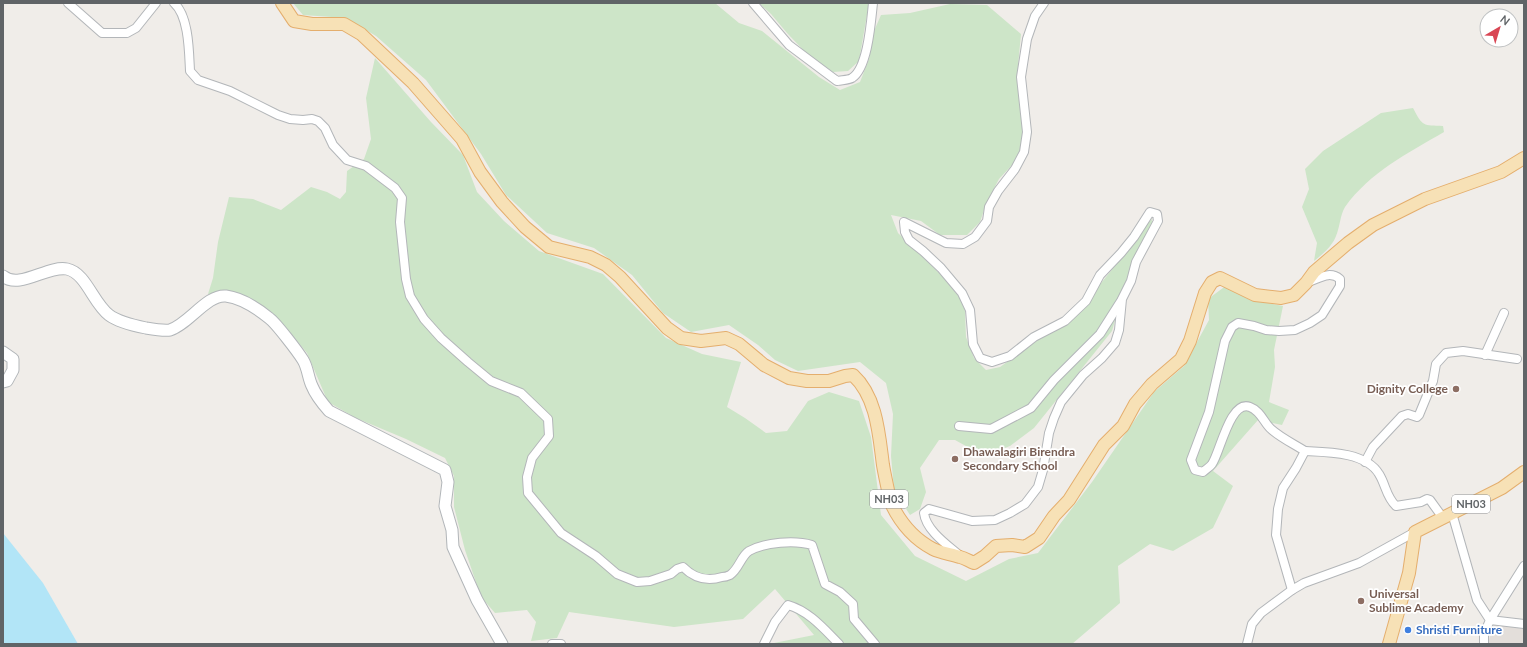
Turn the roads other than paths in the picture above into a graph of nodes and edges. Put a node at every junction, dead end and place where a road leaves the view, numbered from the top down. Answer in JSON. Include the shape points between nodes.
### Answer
{"nodes":[{"id":1,"x":68,"y":3,"type":"edge"},
{"id":2,"x":156,"y":3,"type":"edge"},
{"id":3,"x":174,"y":3,"type":"edge"},
{"id":4,"x":282,"y":3,"type":"edge"},
{"id":5,"x":753,"y":3,"type":"edge"},
{"id":6,"x":873,"y":3,"type":"edge"},
{"id":7,"x":1044,"y":3,"type":"edge"},
{"id":8,"x":1524,"y":158,"type":"edge"},
{"id":9,"x":3,"y":276,"type":"edge"},
{"id":10,"x":1306,"y":283,"type":"junction"},
{"id":11,"x":1122,"y":299,"type":"junction"},
{"id":12,"x":1504,"y":313,"type":"dead end"},
{"id":13,"x":3,"y":352,"type":"edge"},
{"id":14,"x":1485,"y":355,"type":"junction"},
{"id":15,"x":1517,"y":359,"type":"dead end"},
{"id":16,"x":3,"y":382,"type":"edge"},
{"id":17,"x":959,"y":426,"type":"dead end"},
{"id":18,"x":1305,"y":451,"type":"junction"},
{"id":19,"x":1365,"y":462,"type":"junction"},
{"id":20,"x":1524,"y":472,"type":"edge"},
{"id":21,"x":1447,"y":516,"type":"junction"},
{"id":22,"x":1415,"y":532,"type":"junction"},
{"id":23,"x":961,"y":557,"type":"junction"},
{"id":24,"x":1524,"y":566,"type":"edge"},
{"id":25,"x":1292,"y":590,"type":"junction"},
{"id":26,"x":1490,"y":620,"type":"junction"},
{"id":27,"x":1524,"y":624,"type":"edge"},
{"id":28,"x":502,"y":644,"type":"edge"},
{"id":29,"x":552,"y":644,"type":"edge"},
{"id":30,"x":561,"y":644,"type":"edge"},
{"id":31,"x":764,"y":644,"type":"edge"},
{"id":32,"x":839,"y":644,"type":"edge"},
{"id":33,"x":874,"y":644,"type":"edge"},
{"id":34,"x":1247,"y":644,"type":"edge"},
{"id":35,"x":1389,"y":644,"type":"edge"},
{"id":36,"x":1484,"y":644,"type":"edge"}],
"edges":[{"from":1,"to":2,"type":"street","via":[[102,33],[127,33],[136,28]]},
{"from":3,"to":33,"type":"street","via":[[184,19],[190,71],[198,80],[230,91],[278,115],[290,119],[318,121],[325,128],[333,145],[347,160],[366,166],[396,188],[402,198],[400,222],[406,279],[410,296],[424,319],[441,338],[491,381],[521,393],[548,419],[549,436],[532,458],[527,477],[528,493],[561,533],[596,556],[617,574],[637,582],[672,574],[683,567],[691,575],[702,580],[717,579],[730,575],[747,552],[756,548],[792,542],[812,545],[825,584],[840,592],[853,604],[854,619]]},
{"from":4,"to":23,"type":"main road","number":"NH03","via":[[294,21],[344,24],[361,34],[412,84],[462,139],[480,172],[525,227],[549,247],[590,256],[606,265],[667,328],[682,338],[701,341],[726,338],[740,344],[764,365],[789,378],[829,381],[853,375],[867,393],[878,430],[890,501],[895,512],[902,523],[920,540],[934,549]]},
{"from":5,"to":6,"type":"street","via":[[789,45],[837,81],[852,78],[861,68]]},
{"from":7,"to":11,"type":"street","via":[[1035,16],[1027,39],[1021,77],[1027,132],[1024,152],[989,207],[987,221],[975,237],[963,244],[946,244],[904,222],[905,232],[909,240],[942,268],[962,293],[970,310],[973,344],[980,358],[992,362],[1010,356],[1034,337],[1065,321],[1086,301],[1100,275],[1134,237],[1150,212],[1157,214],[1158,221],[1136,262]]},
{"from":8,"to":10,"type":"main road","number":"NH03","via":[[1501,172],[1425,199],[1372,225],[1314,272]]},
{"from":9,"to":28,"type":"street","via":[[18,280],[55,268],[76,272],[109,316],[147,328],[169,330],[189,319],[215,298],[225,296],[242,301],[270,318],[304,361],[311,385],[329,411],[445,470],[448,482],[445,506],[454,547],[477,600]]},
{"from":10,"to":18,"type":"street","via":[[1329,274],[1340,279],[1340,286],[1322,315],[1310,323],[1295,330],[1280,332],[1238,323],[1232,327],[1225,341],[1209,412],[1192,460],[1195,470],[1203,472],[1212,464],[1237,409],[1244,406],[1250,407],[1271,429]]},
{"from":10,"to":23,"type":"main road","number":"NH03","via":[[1294,295],[1281,298],[1255,295],[1220,278],[1212,282],[1205,293],[1190,341],[1181,359],[1152,384],[1136,404],[1123,426],[1104,445],[1069,500],[1039,538],[1025,547],[996,546],[974,564]]},
{"from":11,"to":17,"type":"street","via":[[1100,334],[1054,380],[1031,408],[991,429]]},
{"from":11,"to":23,"type":"street","via":[[1115,343],[1083,375],[1061,402],[1049,433],[1038,487],[1024,504],[995,520],[972,521],[929,509],[924,513],[925,521],[935,533]]},
{"from":12,"to":14,"type":"street"},
{"from":13,"to":16,"type":"street","via":[[13,359],[13,370],[7,381]]},
{"from":14,"to":15,"type":"street"},
{"from":14,"to":19,"type":"street","via":[[1463,351],[1446,353],[1436,364],[1433,381],[1419,415],[1402,416],[1373,447]]},
{"from":18,"to":19,"type":"street","via":[[1353,456]]},
{"from":18,"to":25,"type":"street","via":[[1283,488],[1278,509],[1276,534]]},
{"from":19,"to":21,"type":"street","via":[[1379,473],[1390,501],[1396,506],[1430,500]]},
{"from":20,"to":21,"type":"main road","number":"NH03","via":[[1502,488]]},
{"from":21,"to":22,"type":"main road","number":"NH03"},
{"from":21,"to":26,"type":"street","via":[[1477,600]]},
{"from":22,"to":25,"type":"street","via":[[1359,563],[1304,583]]},
{"from":22,"to":35,"type":"main road","via":[[1409,573]]},
{"from":24,"to":26,"type":"street"},
{"from":25,"to":34,"type":"street","via":[[1265,610],[1252,624]]},
{"from":26,"to":27,"type":"street"},
{"from":26,"to":36,"type":"street","via":[[1484,634]]},
{"from":29,"to":30,"type":"street"},
{"from":31,"to":32,"type":"street","via":[[775,622],[788,605],[798,608],[817,622]]}]}
